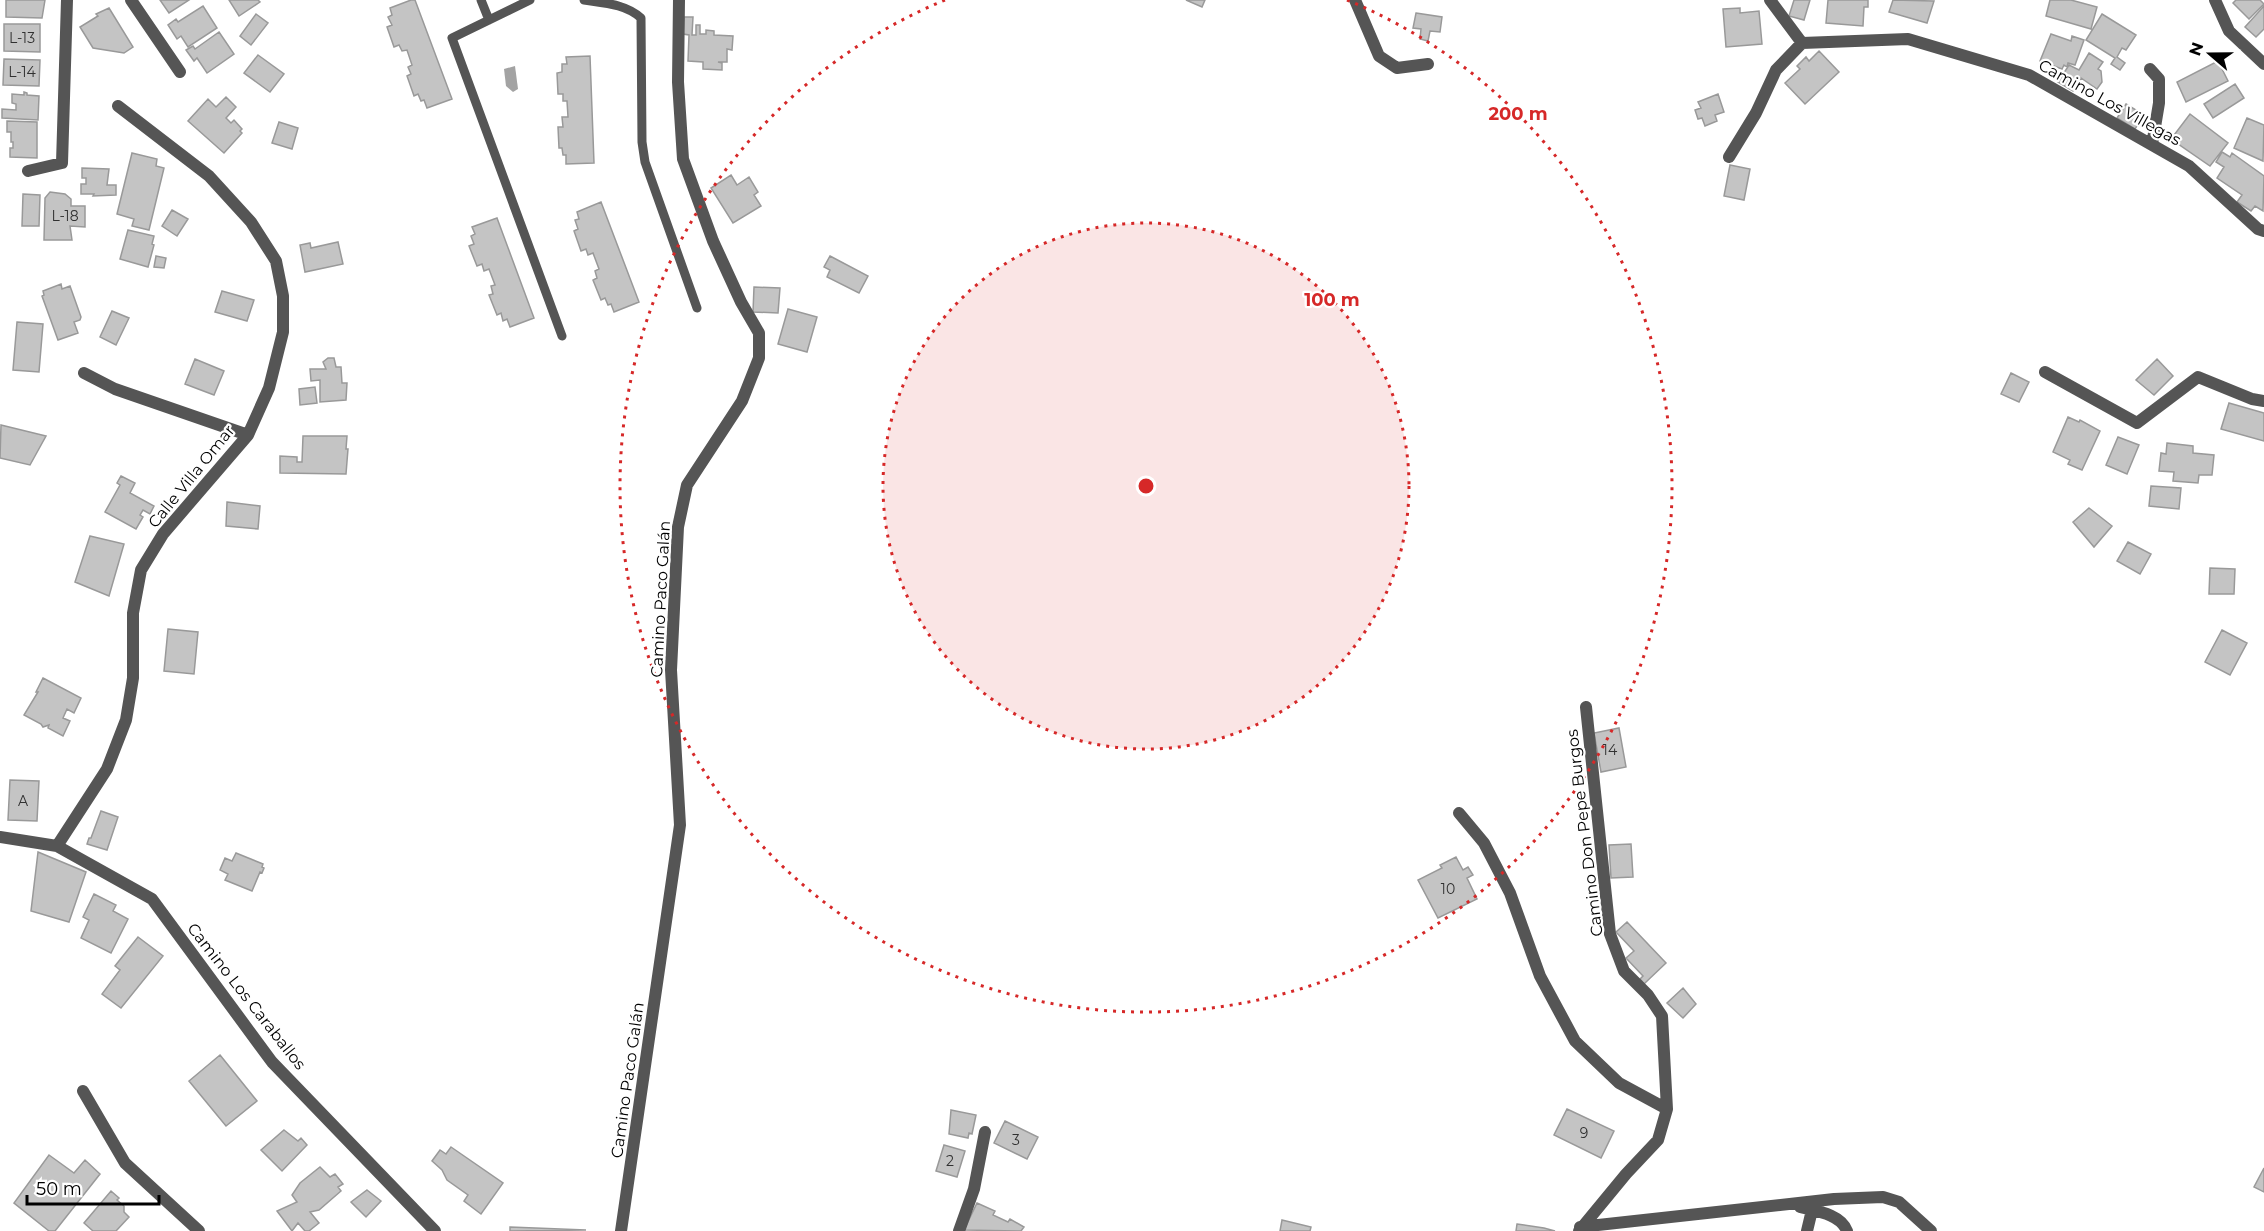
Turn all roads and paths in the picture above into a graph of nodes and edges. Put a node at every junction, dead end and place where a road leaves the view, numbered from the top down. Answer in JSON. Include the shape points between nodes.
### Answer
{"nodes":[{"id":1,"x":67,"y":0,"type":"edge"},
{"id":2,"x":131,"y":0,"type":"edge"},
{"id":3,"x":481,"y":0,"type":"edge"},
{"id":4,"x":530,"y":0,"type":"edge"},
{"id":5,"x":584,"y":0,"type":"edge"},
{"id":6,"x":679,"y":0,"type":"edge"},
{"id":7,"x":1355,"y":0,"type":"edge"},
{"id":8,"x":1770,"y":0,"type":"edge"},
{"id":9,"x":2215,"y":0,"type":"edge"},
{"id":10,"x":489,"y":20,"type":"junction"},
{"id":11,"x":1802,"y":43,"type":"junction"},
{"id":12,"x":2263,"y":61,"type":"edge"},
{"id":13,"x":1428,"y":64,"type":"dead end"},
{"id":14,"x":2150,"y":69,"type":"dead end"},
{"id":15,"x":180,"y":72,"type":"dead end"},
{"id":16,"x":118,"y":106,"type":"dead end"},
{"id":17,"x":2152,"y":145,"type":"junction"},
{"id":18,"x":1729,"y":157,"type":"dead end"},
{"id":19,"x":28,"y":171,"type":"dead end"},
{"id":20,"x":2264,"y":231,"type":"edge"},
{"id":21,"x":697,"y":308,"type":"dead end"},
{"id":22,"x":562,"y":336,"type":"dead end"},
{"id":23,"x":2045,"y":372,"type":"dead end"},
{"id":24,"x":84,"y":373,"type":"dead end"},
{"id":25,"x":2264,"y":401,"type":"edge"},
{"id":26,"x":248,"y":435,"type":"junction"},
{"id":27,"x":1586,"y":707,"type":"dead end"},
{"id":28,"x":1459,"y":813,"type":"dead end"},
{"id":29,"x":0,"y":837,"type":"edge"},
{"id":30,"x":57,"y":846,"type":"junction"},
{"id":31,"x":83,"y":1091,"type":"dead end"},
{"id":32,"x":1667,"y":1109,"type":"junction"},
{"id":33,"x":985,"y":1132,"type":"dead end"},
{"id":34,"x":1794,"y":1205,"type":"junction"},
{"id":35,"x":1812,"y":1210,"type":"junction"},
{"id":36,"x":1580,"y":1229,"type":"edge"},
{"id":37,"x":199,"y":1231,"type":"edge"},
{"id":38,"x":435,"y":1231,"type":"edge"},
{"id":39,"x":621,"y":1231,"type":"edge"},
{"id":40,"x":959,"y":1231,"type":"edge"},
{"id":41,"x":1807,"y":1231,"type":"edge"},
{"id":42,"x":1847,"y":1231,"type":"edge"},
{"id":43,"x":1931,"y":1231,"type":"edge"}],
"edges":[{"from":1,"to":19,"type":"street","via":[[62,163]]},
{"from":2,"to":15,"type":"street"},
{"from":3,"to":10,"type":"lane"},
{"from":4,"to":10,"type":"lane"},
{"from":5,"to":21,"type":"lane","via":[[632,10],[641,18],[645,162]]},
{"from":6,"to":39,"type":"street","name":"Camino Paco Galán","via":[[678,82],[683,159],[713,241],[759,333],[759,358],[742,401],[687,485],[678,527],[671,670],[680,825]]},
{"from":7,"to":13,"type":"street","via":[[1379,56],[1397,68]]},
{"from":8,"to":11,"type":"street"},
{"from":9,"to":12,"type":"street","via":[[2229,31]]},
{"from":10,"to":22,"type":"lane","via":[[452,38]]},
{"from":11,"to":17,"type":"street","name":"Camino Los Villegas","via":[[1908,39],[2029,75]]},
{"from":11,"to":18,"type":"street","via":[[1776,70]]},
{"from":14,"to":17,"type":"street","via":[[2159,80]]},
{"from":16,"to":26,"type":"street","name":"Calle Villa Omar","via":[[209,176],[251,222],[276,261],[283,296],[282,332],[269,388]]},
{"from":17,"to":20,"type":"street","name":"Camino Los Villegas","via":[[2189,166]]},
{"from":23,"to":25,"type":"street","via":[[2137,423],[2198,377]]},
{"from":24,"to":26,"type":"street","via":[[115,389]]},
{"from":26,"to":30,"type":"street","name":"Calle Villa Omar","via":[[163,534],[141,570],[133,613],[133,678],[126,720],[107,769]]},
{"from":27,"to":32,"type":"street","name":"Camino Don Pepe Burgos","via":[[1610,934],[1624,971],[1662,1016]]},
{"from":28,"to":32,"type":"street","via":[[1484,843],[1510,893],[1540,976],[1575,1041],[1619,1083]]},
{"from":29,"to":30,"type":"street","name":"Camino Los Caraballos"},
{"from":30,"to":38,"type":"street","name":"Camino Los Caraballos","via":[[152,899],[272,1062]]},
{"from":31,"to":37,"type":"street","via":[[125,1163]]},
{"from":32,"to":36,"type":"street","name":"Camino Don Pepe Burgos","via":[[1658,1140]]},
{"from":33,"to":40,"type":"street","via":[[968,1211]]},
{"from":34,"to":35,"type":"street"},
{"from":34,"to":36,"type":"street"},
{"from":34,"to":43,"type":"street","via":[[1883,1197],[1899,1202]]},
{"from":35,"to":41,"type":"street"},
{"from":35,"to":42,"type":"street","via":[[1837,1218],[1845,1223]]}]}
